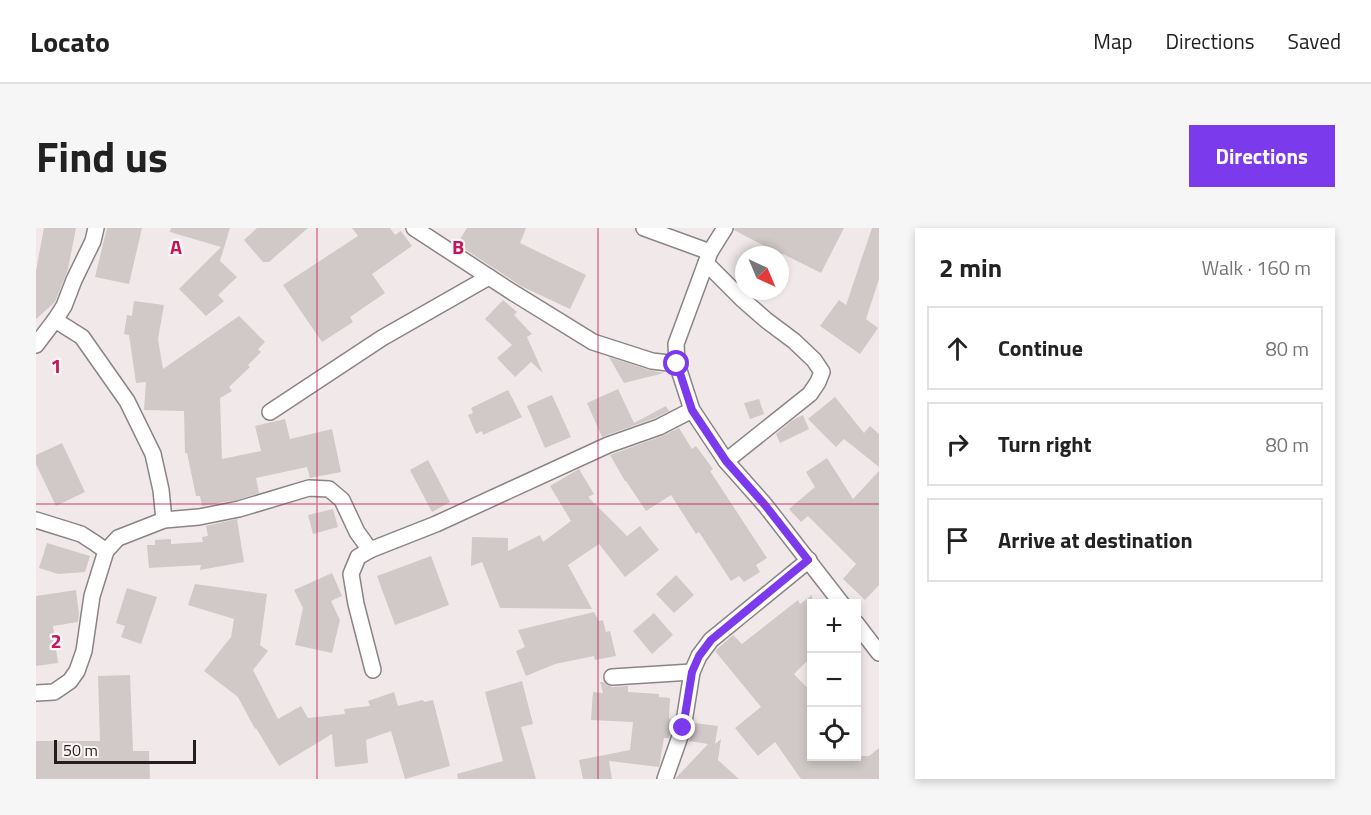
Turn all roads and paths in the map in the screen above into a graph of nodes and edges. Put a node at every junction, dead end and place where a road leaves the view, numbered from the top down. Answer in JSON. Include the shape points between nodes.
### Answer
{"nodes":[{"id":1,"x":96,"y":228,"type":"edge"},
{"id":2,"x":414,"y":228,"type":"edge"},
{"id":3,"x":644,"y":228,"type":"edge"},
{"id":4,"x":725,"y":228,"type":"edge"},
{"id":5,"x":708,"y":258,"type":"junction"},
{"id":6,"x":489,"y":277,"type":"junction"},
{"id":7,"x":55,"y":320,"type":"junction"},
{"id":8,"x":36,"y":345,"type":"edge"},
{"id":9,"x":677,"y":364,"type":"junction"},
{"id":10,"x":692,"y":410,"type":"junction"},
{"id":11,"x":270,"y":412,"type":"dead end"},
{"id":12,"x":726,"y":461,"type":"junction"},
{"id":13,"x":36,"y":520,"type":"edge"},
{"id":14,"x":164,"y":520,"type":"junction"},
{"id":15,"x":370,"y":550,"type":"junction"},
{"id":16,"x":106,"y":552,"type":"junction"},
{"id":17,"x":808,"y":560,"type":"junction"},
{"id":18,"x":839,"y":599,"type":"edge"},
{"id":19,"x":861,"y":630,"type":"edge"},
{"id":20,"x":879,"y":653,"type":"edge"},
{"id":21,"x":373,"y":670,"type":"dead end"},
{"id":22,"x":692,"y":672,"type":"junction"},
{"id":23,"x":612,"y":677,"type":"dead end"},
{"id":24,"x":36,"y":693,"type":"edge"},
{"id":25,"x":665,"y":779,"type":"edge"}],
"edges":[{"from":1,"to":7,"type":"street"},
{"from":2,"to":6,"type":"street"},
{"from":3,"to":5,"type":"street"},
{"from":4,"to":5,"type":"street"},
{"from":5,"to":9,"type":"street","via":[[676,344]]},
{"from":5,"to":12,"type":"street","via":[[742,299],[794,340],[822,372],[810,394]]},
{"from":6,"to":9,"type":"street","via":[[593,342],[651,361]]},
{"from":6,"to":11,"type":"street","via":[[382,338]]},
{"from":7,"to":8,"type":"street"},
{"from":7,"to":14,"type":"street","via":[[82,336],[127,401],[153,454]]},
{"from":9,"to":10,"type":"street"},
{"from":10,"to":12,"type":"street"},
{"from":10,"to":15,"type":"street"},
{"from":12,"to":17,"type":"street"},
{"from":13,"to":16,"type":"street","via":[[81,534]]},
{"from":14,"to":15,"type":"street","via":[[239,509],[309,488],[329,489],[342,500]]},
{"from":14,"to":16,"type":"street","via":[[118,538]]},
{"from":15,"to":21,"type":"street","via":[[358,557],[351,574]]},
{"from":16,"to":24,"type":"street","via":[[92,596],[77,671],[54,692]]},
{"from":17,"to":18,"type":"street"},
{"from":17,"to":22,"type":"street","via":[[711,640]]},
{"from":19,"to":20,"type":"street"},
{"from":22,"to":23,"type":"street"},
{"from":22,"to":25,"type":"street","via":[[683,728]]}]}
